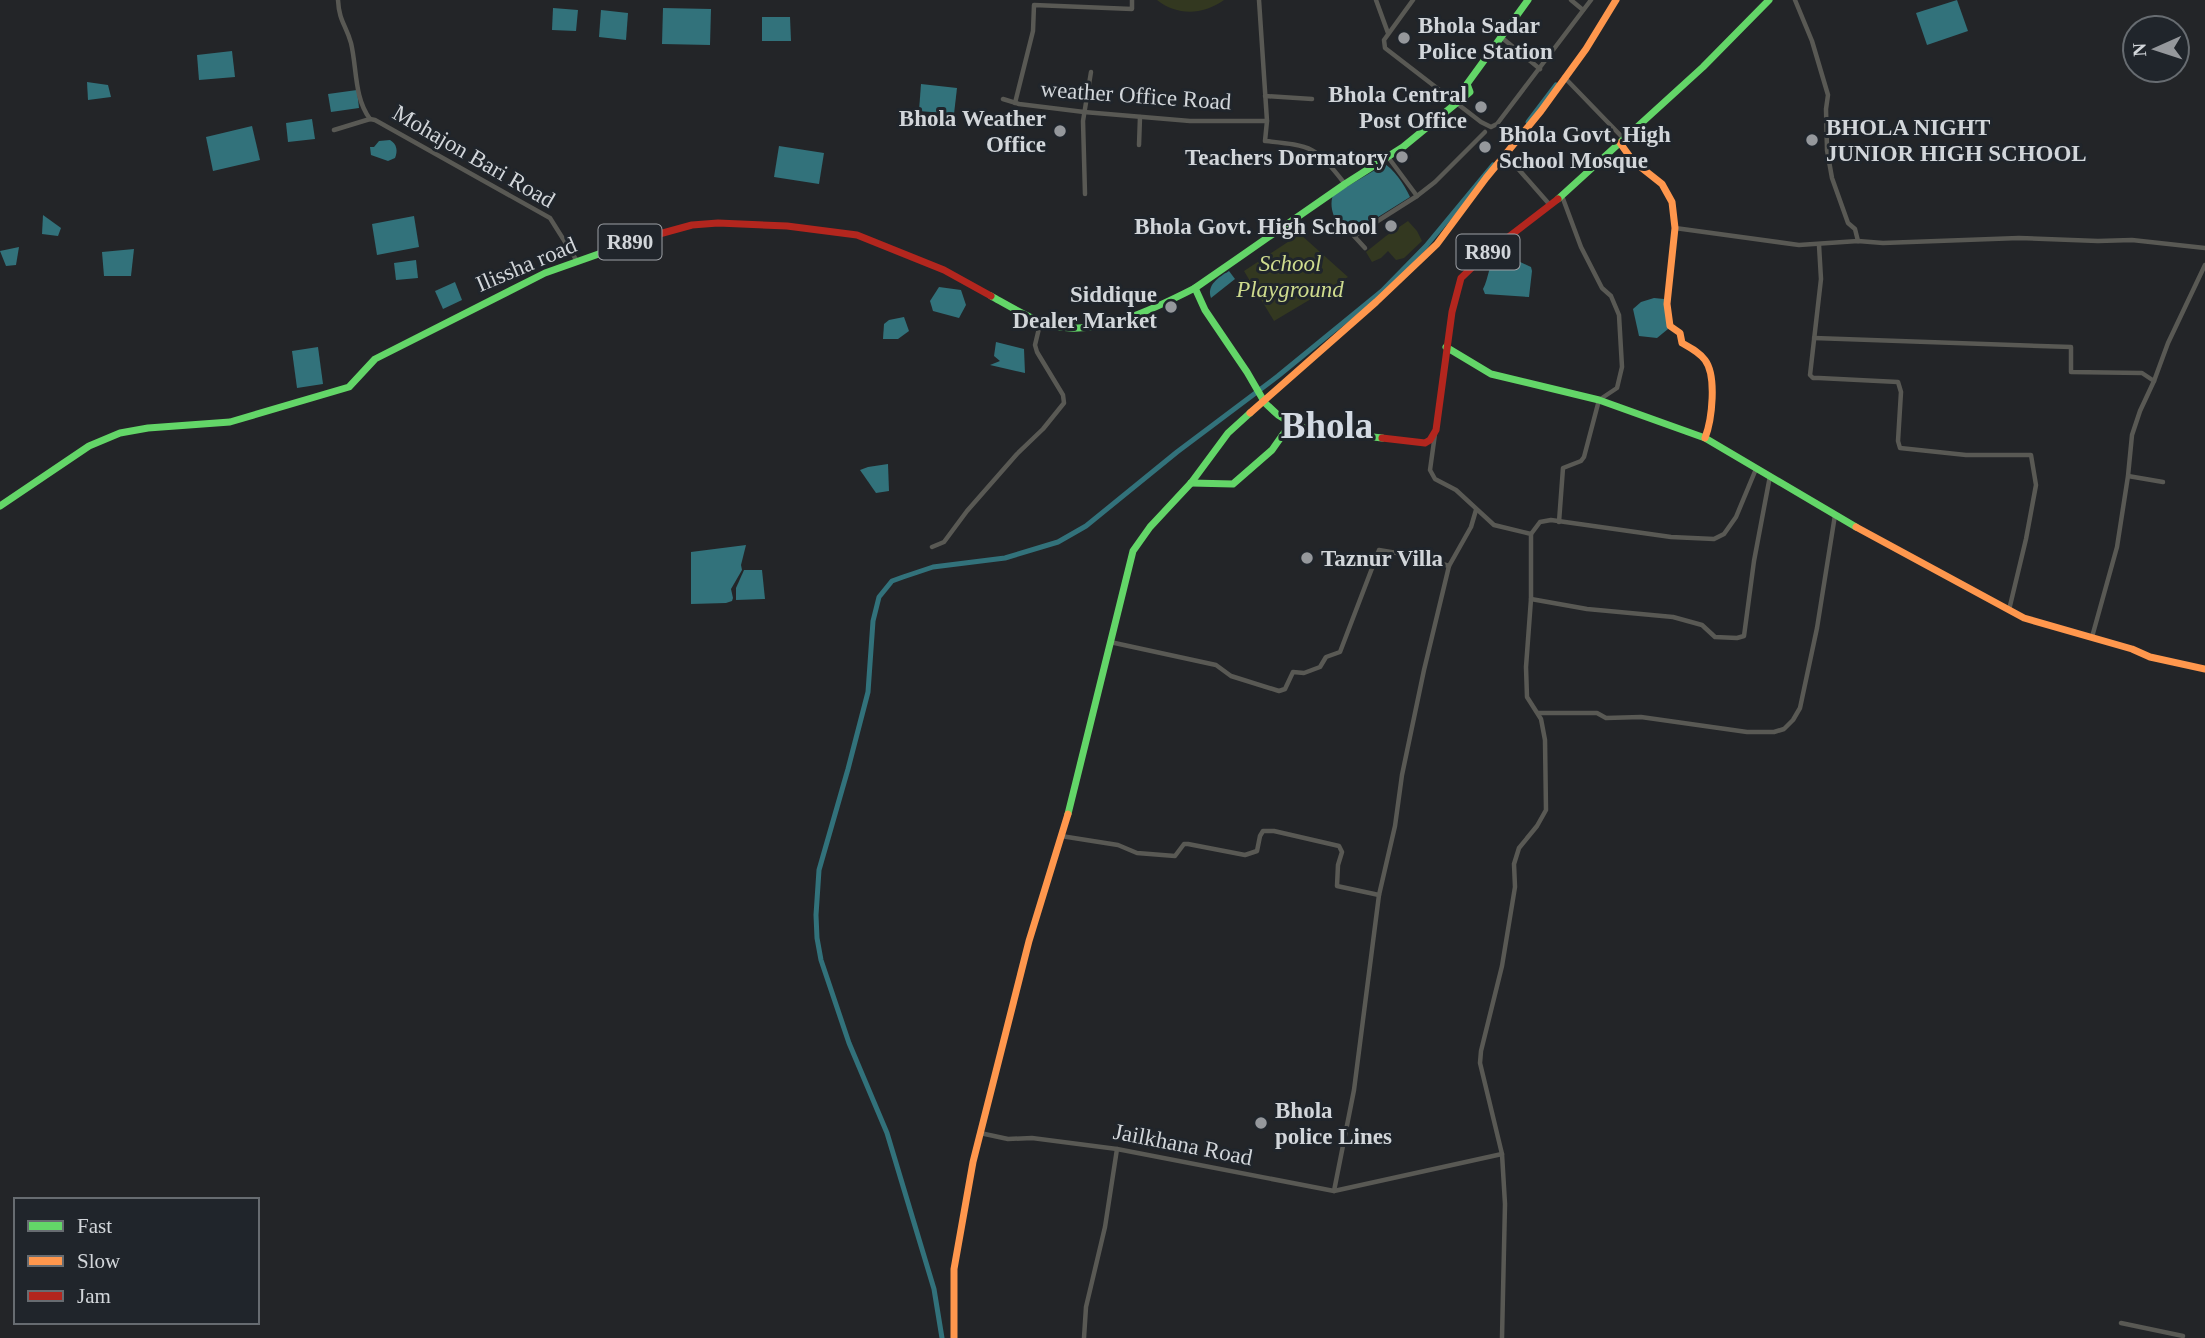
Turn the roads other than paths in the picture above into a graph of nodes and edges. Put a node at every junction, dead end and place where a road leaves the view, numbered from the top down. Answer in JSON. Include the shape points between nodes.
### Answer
{"nodes":[{"id":1,"x":338,"y":0,"type":"edge"},
{"id":2,"x":1132,"y":0,"type":"edge"},
{"id":3,"x":1259,"y":0,"type":"edge"},
{"id":4,"x":1376,"y":0,"type":"edge"},
{"id":5,"x":1413,"y":0,"type":"edge"},
{"id":6,"x":1528,"y":0,"type":"edge"},
{"id":7,"x":1571,"y":0,"type":"edge"},
{"id":8,"x":1591,"y":0,"type":"edge"},
{"id":9,"x":1616,"y":0,"type":"edge"},
{"id":10,"x":1769,"y":0,"type":"edge"},
{"id":11,"x":1795,"y":0,"type":"edge"},
{"id":12,"x":1583,"y":10,"type":"junction"},
{"id":13,"x":1389,"y":34,"type":"junction"},
{"id":14,"x":1501,"y":37,"type":"junction"},
{"id":15,"x":1540,"y":69,"type":"junction"},
{"id":16,"x":1091,"y":72,"type":"dead end"},
{"id":17,"x":1564,"y":77,"type":"junction"},
{"id":18,"x":1265,"y":96,"type":"junction"},
{"id":19,"x":1003,"y":99,"type":"dead end"},
{"id":20,"x":1312,"y":99,"type":"dead end"},
{"id":21,"x":1457,"y":102,"type":"junction"},
{"id":22,"x":1015,"y":103,"type":"junction"},
{"id":23,"x":1084,"y":112,"type":"junction"},
{"id":24,"x":1140,"y":117,"type":"junction"},
{"id":25,"x":370,"y":119,"type":"junction"},
{"id":26,"x":1266,"y":121,"type":"junction"},
{"id":27,"x":334,"y":130,"type":"dead end"},
{"id":28,"x":1485,"y":132,"type":"dead end"},
{"id":29,"x":1622,"y":141,"type":"junction"},
{"id":30,"x":1139,"y":145,"type":"dead end"},
{"id":31,"x":1506,"y":155,"type":"junction"},
{"id":32,"x":1388,"y":157,"type":"junction"},
{"id":33,"x":1345,"y":184,"type":"junction"},
{"id":34,"x":1085,"y":194,"type":"dead end"},
{"id":35,"x":1417,"y":195,"type":"junction"},
{"id":36,"x":1562,"y":196,"type":"junction"},
{"id":37,"x":1550,"y":205,"type":"junction"},
{"id":38,"x":1675,"y":228,"type":"junction"},
{"id":39,"x":1858,"y":241,"type":"junction"},
{"id":40,"x":1819,"y":244,"type":"junction"},
{"id":41,"x":1365,"y":248,"type":"dead end"},
{"id":42,"x":2205,"y":248,"type":"edge"},
{"id":43,"x":577,"y":261,"type":"junction"},
{"id":44,"x":2205,"y":265,"type":"edge"},
{"id":45,"x":1195,"y":288,"type":"junction"},
{"id":46,"x":1041,"y":320,"type":"junction"},
{"id":47,"x":1814,"y":338,"type":"junction"},
{"id":48,"x":1446,"y":347,"type":"junction"},
{"id":49,"x":2154,"y":381,"type":"junction"},
{"id":50,"x":1599,"y":400,"type":"junction"},
{"id":51,"x":1291,"y":423,"type":"junction"},
{"id":52,"x":1436,"y":430,"type":"junction"},
{"id":53,"x":1705,"y":438,"type":"junction"},
{"id":54,"x":1756,"y":468,"type":"junction"},
{"id":55,"x":1770,"y":476,"type":"junction"},
{"id":56,"x":2128,"y":476,"type":"junction"},
{"id":57,"x":2164,"y":482,"type":"dead end"},
{"id":58,"x":1191,"y":483,"type":"junction"},
{"id":59,"x":0,"y":506,"type":"edge"},
{"id":60,"x":1476,"y":510,"type":"junction"},
{"id":61,"x":1835,"y":515,"type":"junction"},
{"id":62,"x":1559,"y":522,"type":"junction"},
{"id":63,"x":1531,"y":534,"type":"junction"},
{"id":64,"x":932,"y":547,"type":"dead end"},
{"id":65,"x":1449,"y":566,"type":"junction"},
{"id":66,"x":1531,"y":599,"type":"junction"},
{"id":67,"x":2008,"y":611,"type":"junction"},
{"id":68,"x":2092,"y":637,"type":"junction"},
{"id":69,"x":1109,"y":641,"type":"junction"},
{"id":70,"x":2205,"y":669,"type":"edge"},
{"id":71,"x":1537,"y":713,"type":"junction"},
{"id":72,"x":1061,"y":836,"type":"junction"},
{"id":73,"x":1379,"y":895,"type":"junction"},
{"id":74,"x":980,"y":1133,"type":"junction"},
{"id":75,"x":1117,"y":1149,"type":"junction"},
{"id":76,"x":1502,"y":1154,"type":"junction"},
{"id":77,"x":1334,"y":1191,"type":"junction"},
{"id":78,"x":2122,"y":1323,"type":"dead end"},
{"id":79,"x":2183,"y":1336,"type":"dead end"},
{"id":80,"x":954,"y":1338,"type":"edge"},
{"id":81,"x":1084,"y":1338,"type":"edge"},
{"id":82,"x":1502,"y":1338,"type":"edge"}],
"edges":[{"from":1,"to":25,"type":"street","via":[[360,99]]},
{"from":2,"to":22,"type":"street","via":[[1132,9],[1034,5]]},
{"from":3,"to":18,"type":"street"},
{"from":4,"to":13,"type":"street"},
{"from":5,"to":13,"type":"street"},
{"from":6,"to":14,"type":"street","name":"Ilissha road"},
{"from":7,"to":12,"type":"street"},
{"from":8,"to":12,"type":"street"},
{"from":9,"to":17,"type":"street"},
{"from":10,"to":29,"type":"street","number":"R890"},
{"from":11,"to":39,"type":"street","via":[[1828,95],[1827,150],[1832,178]]},
{"from":12,"to":15,"type":"street"},
{"from":13,"to":21,"type":"street","via":[[1385,48]]},
{"from":14,"to":15,"type":"street"},
{"from":14,"to":21,"type":"street","name":"Ilissha road","via":[[1467,84],[1469,92]]},
{"from":15,"to":21,"type":"street","via":[[1491,127]]},
{"from":16,"to":23,"type":"street"},
{"from":17,"to":29,"type":"street"},
{"from":17,"to":31,"type":"street"},
{"from":18,"to":20,"type":"street"},
{"from":18,"to":26,"type":"street"},
{"from":19,"to":22,"type":"street","name":"weather Office Road"},
{"from":21,"to":32,"type":"street","name":"Ilissha road"},
{"from":22,"to":23,"type":"street","name":"weather Office Road"},
{"from":23,"to":24,"type":"street","name":"weather Office Road"},
{"from":23,"to":34,"type":"street"},
{"from":24,"to":26,"type":"street","name":"weather Office Road"},
{"from":24,"to":30,"type":"street"},
{"from":25,"to":27,"type":"street","name":"Mohajon Bari Road"},
{"from":25,"to":43,"type":"street","name":"Mohajon Bari Road","via":[[550,218]]},
{"from":26,"to":33,"type":"street","via":[[1265,141],[1311,148]]},
{"from":28,"to":35,"type":"street"},
{"from":29,"to":36,"type":"street","number":"R890"},
{"from":29,"to":38,"type":"street","via":[[1633,161],[1668,191]]},
{"from":31,"to":37,"type":"street"},
{"from":31,"to":58,"type":"street","via":[[1437,244],[1228,433]]},
{"from":32,"to":33,"type":"street","name":"Ilissha road"},
{"from":32,"to":35,"type":"street"},
{"from":33,"to":45,"type":"street","name":"Ilissha road"},
{"from":35,"to":41,"type":"street","via":[[1354,236]]},
{"from":36,"to":37,"type":"street","number":"R890"},
{"from":36,"to":50,"type":"street","via":[[1581,247],[1619,315],[1622,367],[1617,388]]},
{"from":37,"to":48,"type":"street","number":"R890","via":[[1461,278]]},
{"from":38,"to":40,"type":"street"},
{"from":38,"to":53,"type":"street","via":[[1667,304],[1670,326],[1680,332],[1682,343],[1707,362],[1711,405]]},
{"from":39,"to":40,"type":"street"},
{"from":39,"to":42,"type":"street","via":[[2117,239]]},
{"from":40,"to":47,"type":"street","via":[[1821,279]]},
{"from":43,"to":46,"type":"street","name":"Ilissha road","number":"R890","via":[[692,225],[818,229],[857,236],[944,270]]},
{"from":43,"to":59,"type":"street","name":"Ilissha road","number":"R890","via":[[545,272],[402,344],[375,359],[349,387],[230,422],[120,433],[89,446]]},
{"from":44,"to":49,"type":"street"},
{"from":45,"to":46,"type":"street","name":"Ilissha road","number":"R890","via":[[1110,324],[1065,327]]},
{"from":45,"to":51,"type":"street","via":[[1265,403]]},
{"from":46,"to":64,"type":"street","via":[[1035,345],[1064,403],[944,542]]},
{"from":47,"to":49,"type":"street","via":[[2071,347],[2071,372],[2143,373]]},
{"from":47,"to":67,"type":"street","via":[[1813,378],[1898,382],[1900,448],[2031,455],[2036,485]]},
{"from":48,"to":50,"type":"street","via":[[1491,374]]},
{"from":48,"to":52,"type":"street","number":"R890"},
{"from":49,"to":56,"type":"street","via":[[2132,435]]},
{"from":50,"to":53,"type":"street"},
{"from":50,"to":62,"type":"street","via":[[1584,457],[1563,468]]},
{"from":51,"to":52,"type":"street","via":[[1311,430],[1421,444]]},
{"from":51,"to":58,"type":"street","via":[[1272,450],[1233,484]]},
{"from":52,"to":60,"type":"street","via":[[1432,475]]},
{"from":53,"to":54,"type":"street"},
{"from":54,"to":55,"type":"street"},
{"from":54,"to":62,"type":"street","via":[[1736,517],[1724,534],[1714,539]]},
{"from":55,"to":61,"type":"street"},
{"from":55,"to":66,"type":"street","via":[[1744,636],[1715,637],[1702,625],[1673,617]]},
{"from":56,"to":57,"type":"street"},
{"from":56,"to":68,"type":"street","via":[[2115,554]]},
{"from":58,"to":69,"type":"street","via":[[1133,551]]},
{"from":60,"to":63,"type":"street","via":[[1494,525]]},
{"from":60,"to":65,"type":"street"},
{"from":61,"to":67,"type":"street"},
{"from":61,"to":71,"type":"street","via":[[1800,708],[1784,729],[1748,733],[1641,717]]},
{"from":62,"to":63,"type":"street","via":[[1541,522]]},
{"from":63,"to":66,"type":"street"},
{"from":65,"to":69,"type":"street","via":[[1379,550],[1340,652],[1325,657],[1320,667],[1293,672],[1285,690],[1231,676],[1216,665]]},
{"from":65,"to":73,"type":"street"},
{"from":66,"to":71,"type":"street","via":[[1527,697]]},
{"from":67,"to":68,"type":"street"},
{"from":68,"to":70,"type":"street"},
{"from":69,"to":72,"type":"street"},
{"from":71,"to":76,"type":"street","via":[[1545,740],[1546,810],[1519,848],[1514,864],[1515,887],[1502,966],[1481,1051],[1482,1075]]},
{"from":72,"to":73,"type":"street","via":[[1118,845],[1136,853],[1175,856],[1188,844],[1245,855],[1256,851],[1264,831],[1274,831],[1339,846],[1337,886]]},
{"from":72,"to":74,"type":"street"},
{"from":73,"to":77,"type":"street","via":[[1354,1090]]},
{"from":74,"to":75,"type":"street","name":"Jailkhana Road"},
{"from":74,"to":80,"type":"street","via":[[954,1269]]},
{"from":75,"to":77,"type":"street","name":"Jailkhana Road"},
{"from":75,"to":81,"type":"street"},
{"from":76,"to":77,"type":"street","name":"Jailkhana Road"},
{"from":76,"to":82,"type":"street"},
{"from":78,"to":79,"type":"street"}]}
